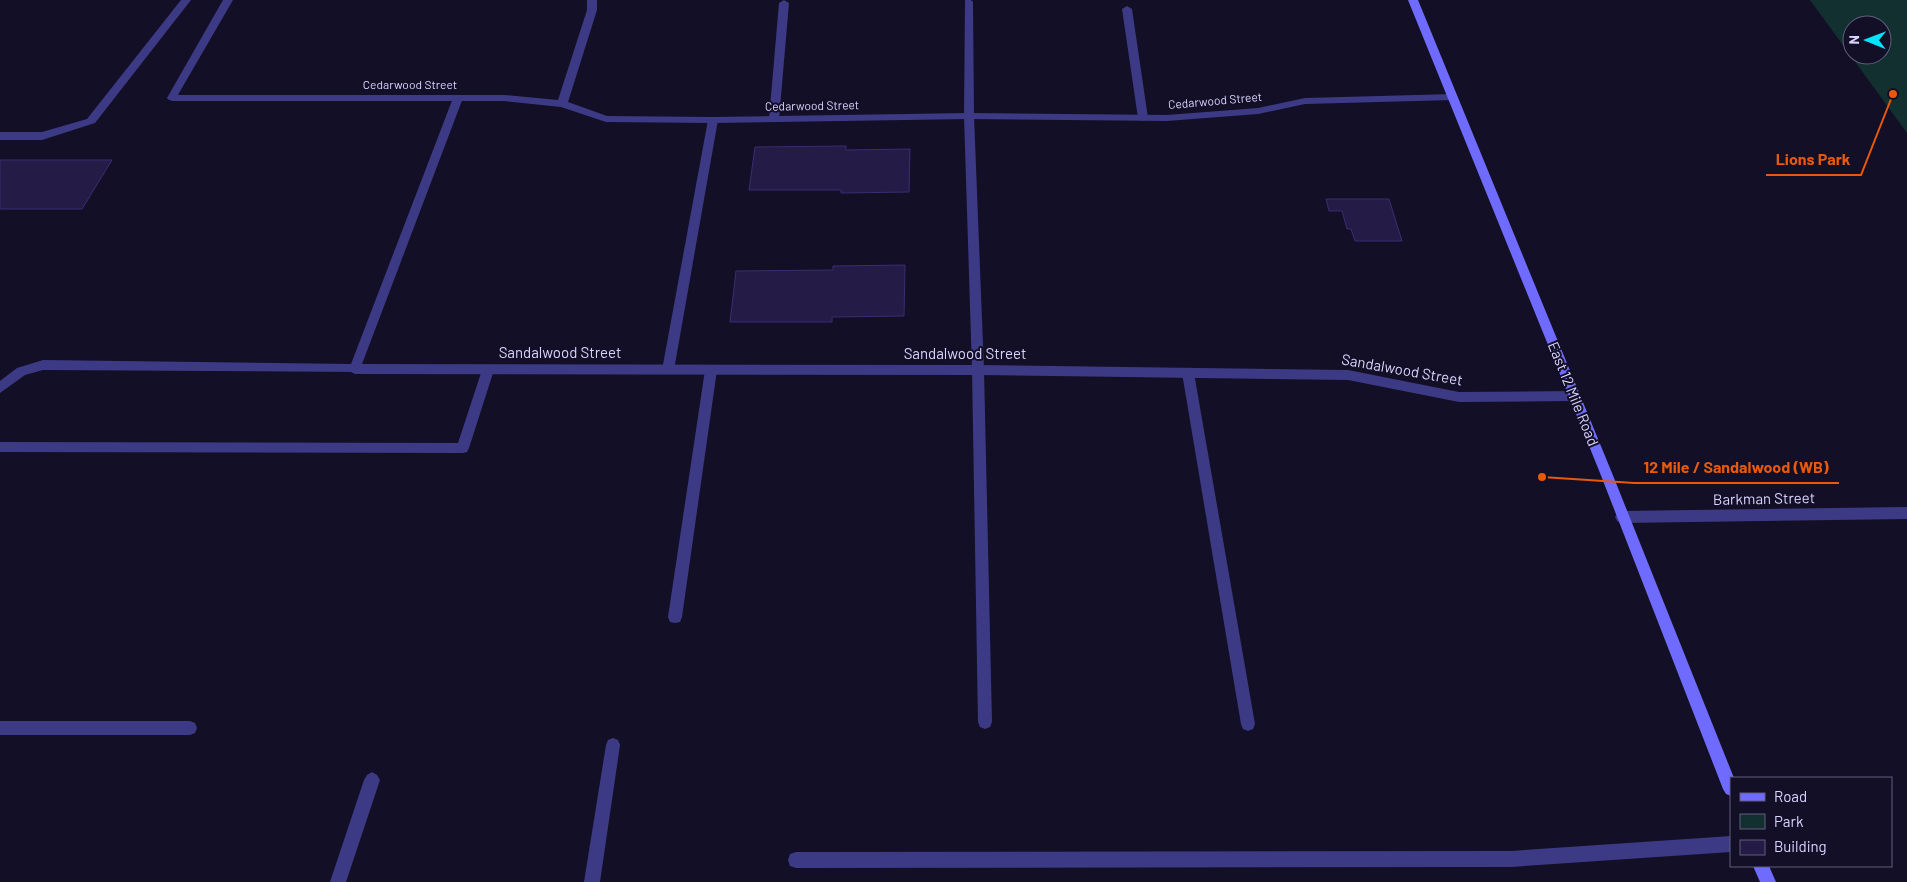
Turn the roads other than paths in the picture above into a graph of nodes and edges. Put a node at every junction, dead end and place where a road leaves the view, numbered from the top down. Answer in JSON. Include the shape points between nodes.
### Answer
{"nodes":[{"id":1,"x":186,"y":0,"type":"edge"},
{"id":2,"x":228,"y":0,"type":"edge"},
{"id":3,"x":592,"y":0,"type":"edge"},
{"id":4,"x":1413,"y":0,"type":"edge"},
{"id":5,"x":968,"y":2,"type":"dead end"},
{"id":6,"x":784,"y":3,"type":"dead end"},
{"id":7,"x":1127,"y":9,"type":"dead end"},
{"id":8,"x":1453,"y":97,"type":"junction"},
{"id":9,"x":458,"y":98,"type":"junction"},
{"id":10,"x":562,"y":104,"type":"junction"},
{"id":11,"x":969,"y":116,"type":"junction"},
{"id":12,"x":1143,"y":118,"type":"junction"},
{"id":13,"x":774,"y":119,"type":"junction"},
{"id":14,"x":713,"y":120,"type":"junction"},
{"id":15,"x":0,"y":136,"type":"edge"},
{"id":16,"x":355,"y":369,"type":"junction"},
{"id":17,"x":488,"y":370,"type":"junction"},
{"id":18,"x":668,"y":370,"type":"junction"},
{"id":19,"x":711,"y":370,"type":"junction"},
{"id":20,"x":978,"y":370,"type":"junction"},
{"id":21,"x":1188,"y":373,"type":"junction"},
{"id":22,"x":0,"y":388,"type":"edge"},
{"id":23,"x":1573,"y":396,"type":"junction"},
{"id":24,"x":0,"y":448,"type":"edge"},
{"id":25,"x":1907,"y":512,"type":"edge"},
{"id":26,"x":1622,"y":517,"type":"junction"},
{"id":27,"x":675,"y":617,"type":"dead end"},
{"id":28,"x":985,"y":722,"type":"dead end"},
{"id":29,"x":1248,"y":724,"type":"dead end"},
{"id":30,"x":0,"y":728,"type":"edge"},
{"id":31,"x":190,"y":728,"type":"dead end"},
{"id":32,"x":613,"y":745,"type":"dead end"},
{"id":33,"x":372,"y":780,"type":"dead end"},
{"id":34,"x":1730,"y":787,"type":"edge"},
{"id":35,"x":1730,"y":844,"type":"edge"},
{"id":36,"x":796,"y":860,"type":"dead end"},
{"id":37,"x":1761,"y":867,"type":"edge"},
{"id":38,"x":338,"y":882,"type":"edge"},
{"id":39,"x":592,"y":882,"type":"edge"},
{"id":40,"x":1768,"y":882,"type":"edge"}],
"edges":[{"from":1,"to":15,"type":"street","via":[[91,121],[42,136]]},
{"from":2,"to":9,"type":"street","name":"Cedarwood Street","via":[[172,98]]},
{"from":3,"to":10,"type":"street","via":[[592,10]]},
{"from":4,"to":8,"type":"main road","name":"East 12 Mile Road"},
{"from":5,"to":11,"type":"street"},
{"from":6,"to":13,"type":"street"},
{"from":7,"to":12,"type":"street"},
{"from":8,"to":12,"type":"street","name":"Cedarwood Street","via":[[1305,101],[1258,112]]},
{"from":8,"to":23,"type":"main road","name":"East 12 Mile Road"},
{"from":9,"to":10,"type":"street","name":"Cedarwood Street","via":[[504,98]]},
{"from":9,"to":16,"type":"street"},
{"from":10,"to":14,"type":"street","name":"Cedarwood Street","via":[[606,119]]},
{"from":11,"to":12,"type":"street","name":"Cedarwood Street"},
{"from":11,"to":13,"type":"street","name":"Cedarwood Street"},
{"from":11,"to":20,"type":"street"},
{"from":13,"to":14,"type":"street","name":"Cedarwood Street"},
{"from":14,"to":18,"type":"street"},
{"from":16,"to":17,"type":"street","name":"Sandalwood Street"},
{"from":16,"to":22,"type":"street","name":"Sandalwood Street","via":[[43,365],[21,371]]},
{"from":17,"to":18,"type":"street","name":"Sandalwood Street"},
{"from":17,"to":24,"type":"street","via":[[463,448]]},
{"from":18,"to":19,"type":"street","name":"Sandalwood Street"},
{"from":19,"to":20,"type":"street","name":"Sandalwood Street"},
{"from":19,"to":27,"type":"street"},
{"from":20,"to":21,"type":"street","name":"Sandalwood Street"},
{"from":20,"to":28,"type":"street"},
{"from":21,"to":23,"type":"street","name":"Sandalwood Street","via":[[1348,375],[1459,397]]},
{"from":21,"to":29,"type":"street"},
{"from":23,"to":26,"type":"main road","name":"East 12 Mile Road"},
{"from":25,"to":26,"type":"street","name":"Barkman Street"},
{"from":26,"to":34,"type":"main road","name":"East 12 Mile Road"},
{"from":30,"to":31,"type":"street"},
{"from":32,"to":39,"type":"street"},
{"from":33,"to":38,"type":"street"},
{"from":35,"to":36,"type":"street","via":[[1511,859]]},
{"from":37,"to":40,"type":"main road"}]}
